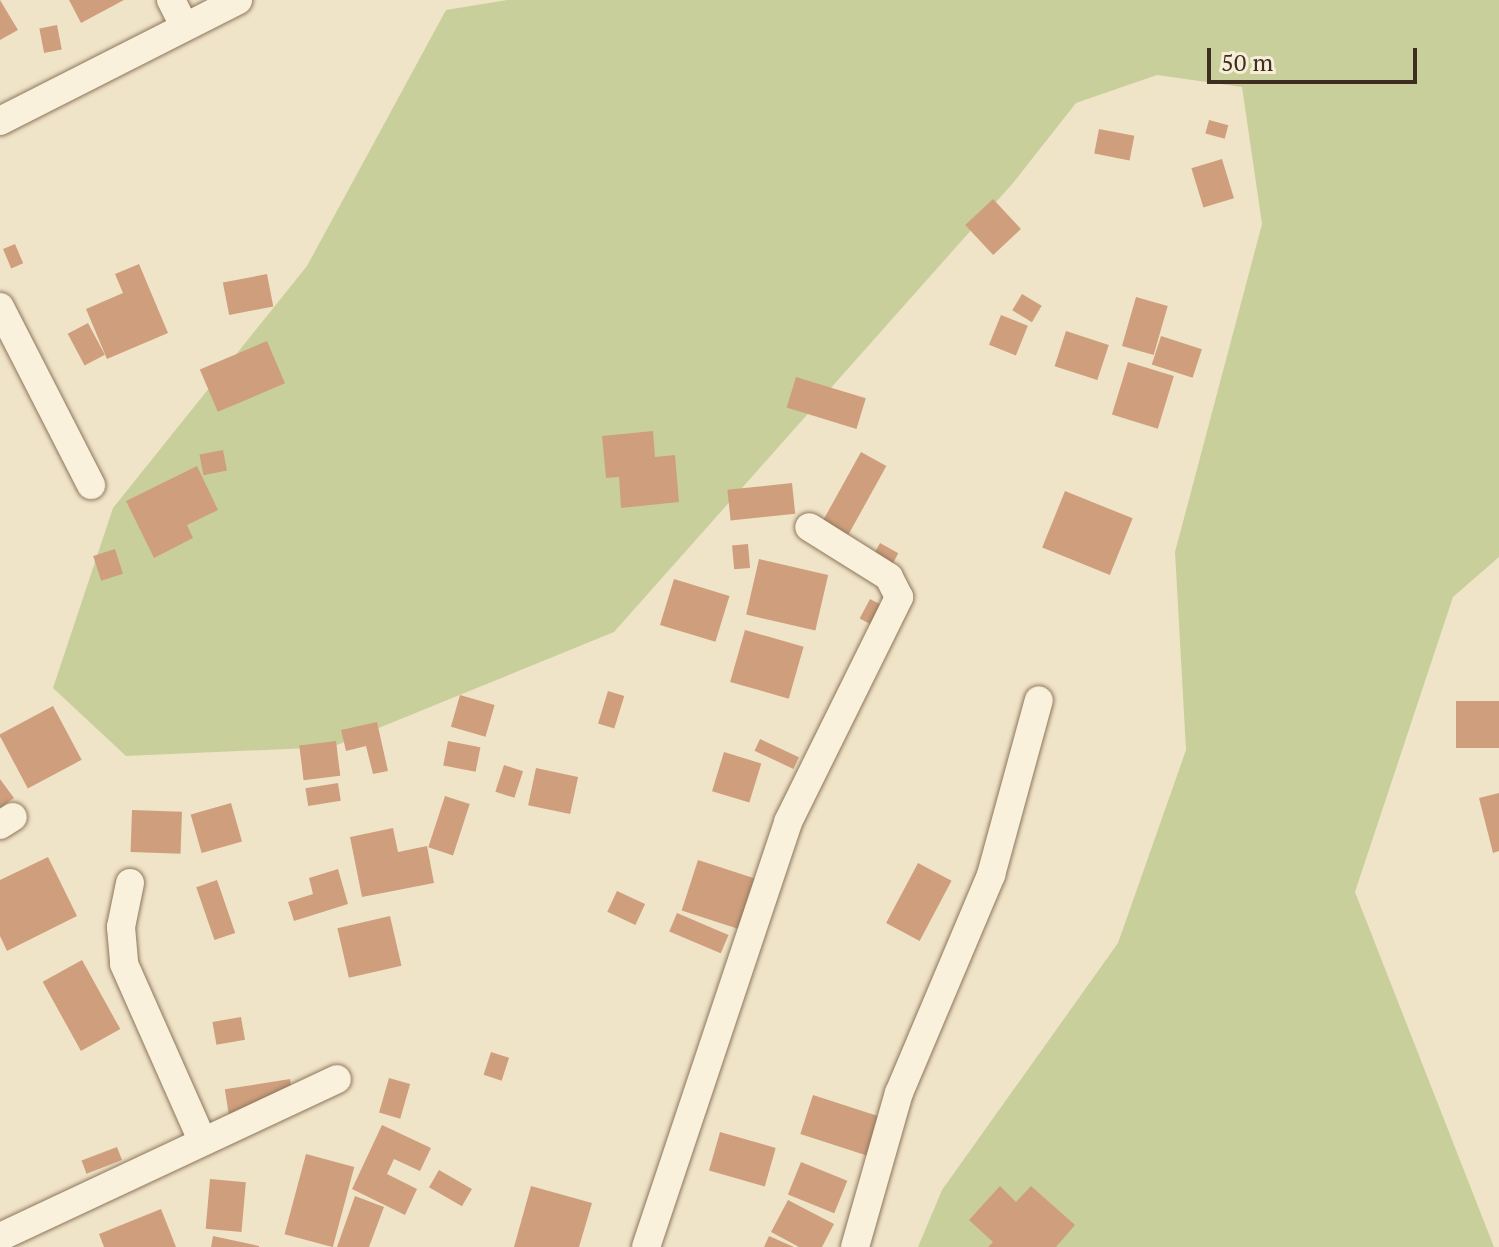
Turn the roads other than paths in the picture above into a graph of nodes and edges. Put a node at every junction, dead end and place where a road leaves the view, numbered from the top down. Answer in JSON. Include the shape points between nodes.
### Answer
{"nodes":[{"id":1,"x":171,"y":0,"type":"edge"},
{"id":2,"x":238,"y":0,"type":"edge"},
{"id":3,"x":184,"y":26,"type":"junction"},
{"id":4,"x":0,"y":121,"type":"edge"},
{"id":5,"x":0,"y":307,"type":"edge"},
{"id":6,"x":91,"y":485,"type":"dead end"},
{"id":7,"x":809,"y":527,"type":"dead end"},
{"id":8,"x":1039,"y":700,"type":"dead end"},
{"id":9,"x":130,"y":883,"type":"dead end"},
{"id":10,"x":337,"y":1079,"type":"dead end"},
{"id":11,"x":201,"y":1138,"type":"junction"},
{"id":12,"x":0,"y":1237,"type":"edge"},
{"id":13,"x":646,"y":1247,"type":"edge"},
{"id":14,"x":855,"y":1247,"type":"edge"}],
"edges":[{"from":1,"to":3,"type":"street"},
{"from":2,"to":3,"type":"street"},
{"from":3,"to":4,"type":"street"},
{"from":5,"to":6,"type":"street"},
{"from":7,"to":13,"type":"street","via":[[889,577],[899,597],[788,822]]},
{"from":8,"to":14,"type":"street","via":[[991,875],[899,1093]]},
{"from":9,"to":11,"type":"street","via":[[121,927],[124,964]]},
{"from":10,"to":11,"type":"street"},
{"from":11,"to":12,"type":"street"}]}
